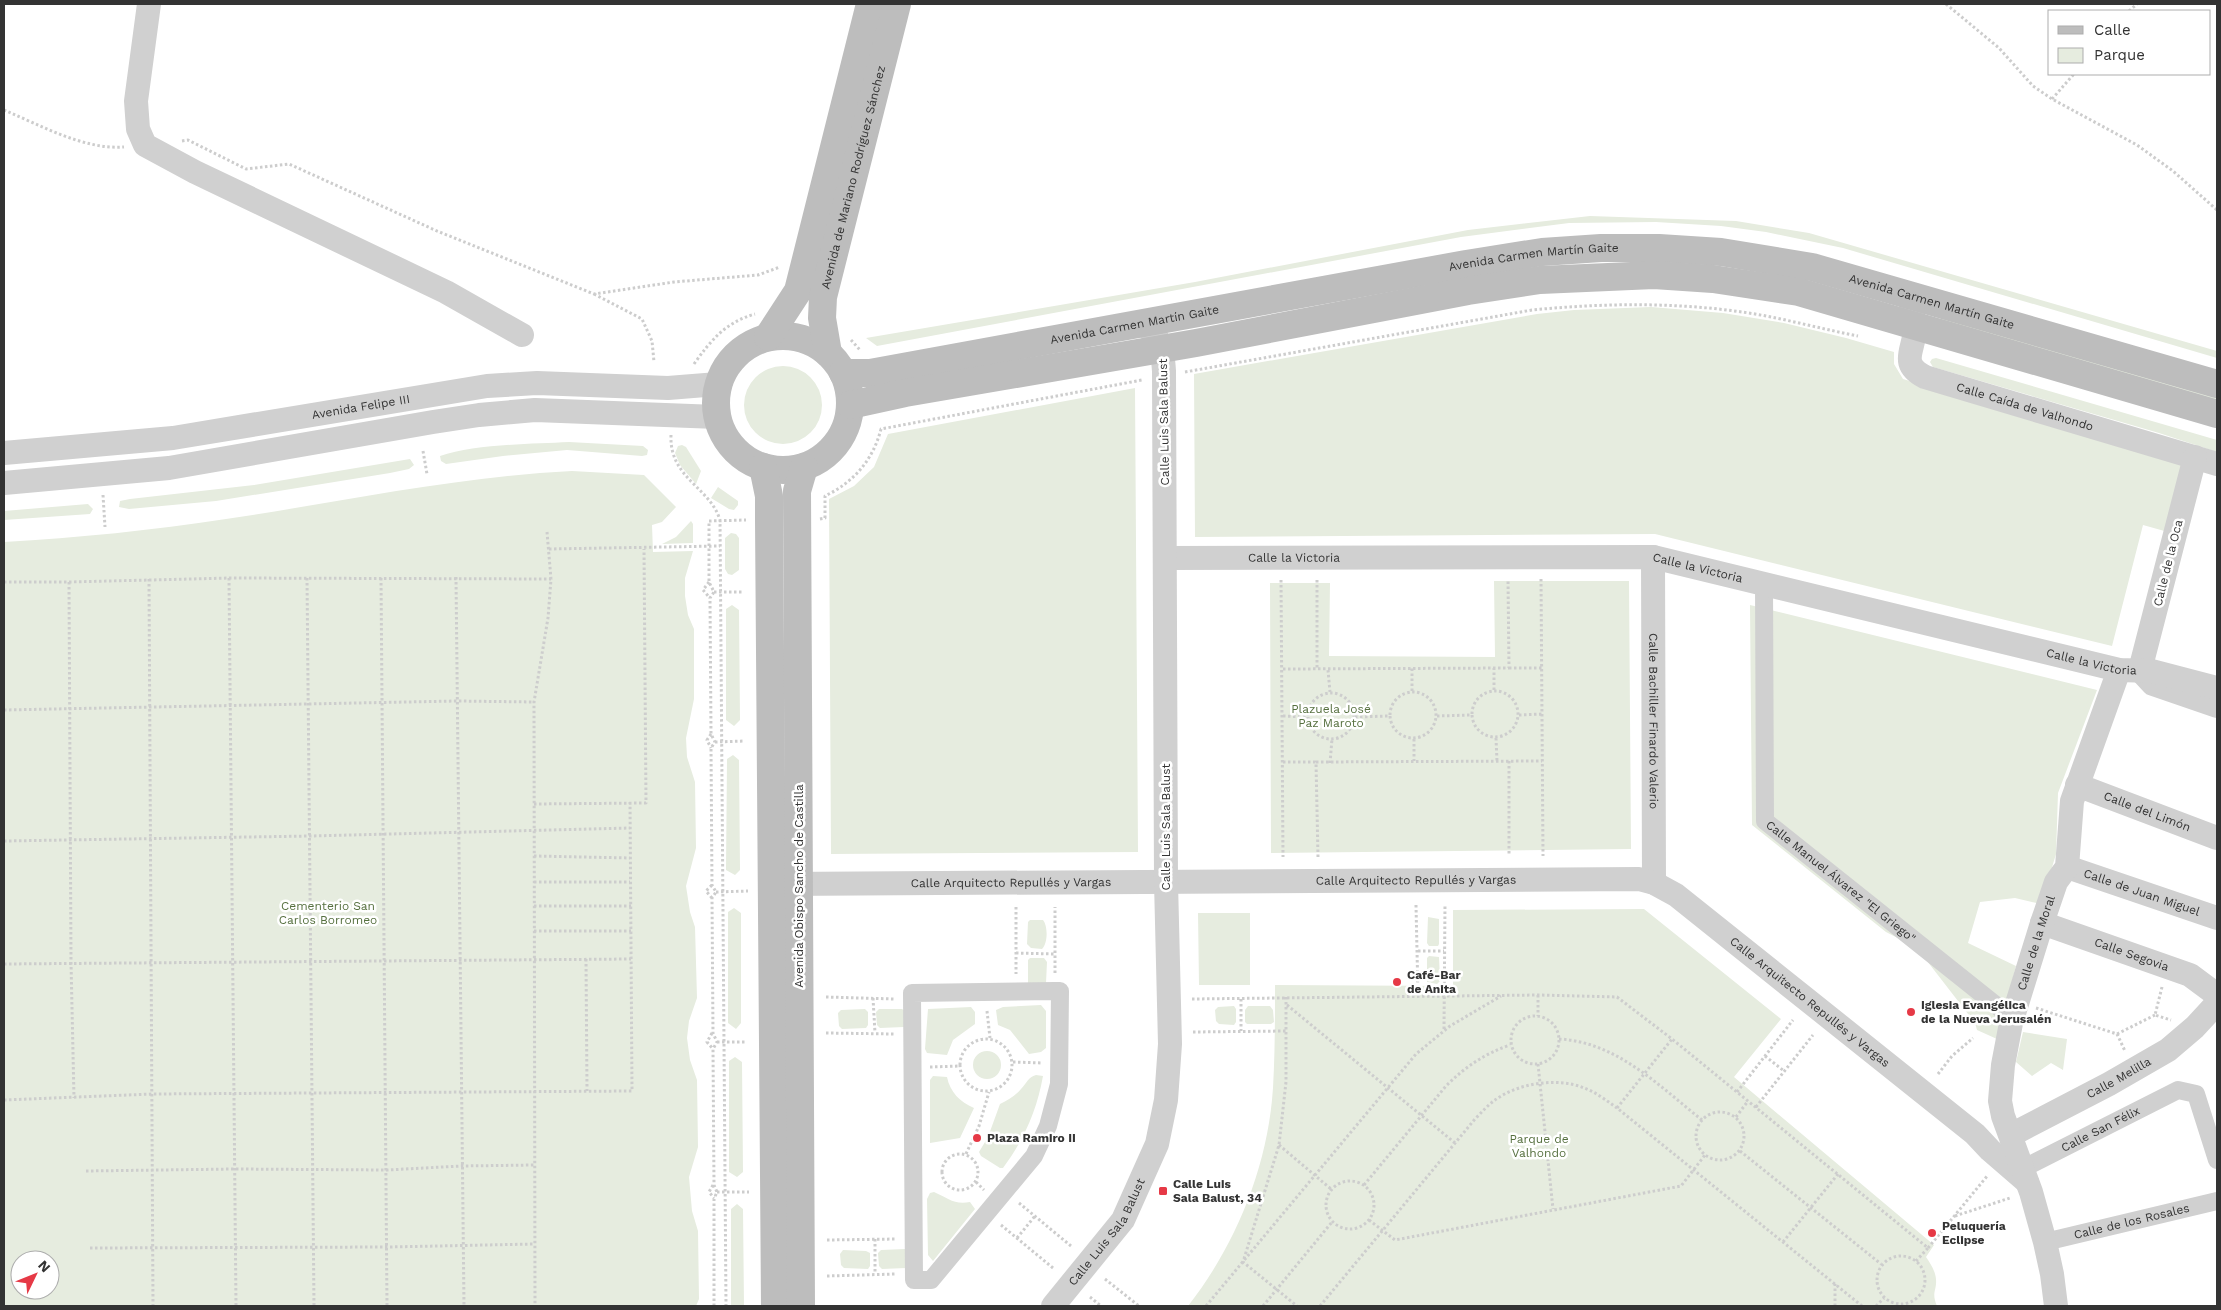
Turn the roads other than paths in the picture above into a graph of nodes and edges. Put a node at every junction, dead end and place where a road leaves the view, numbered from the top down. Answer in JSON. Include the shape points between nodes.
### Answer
{"nodes":[{"id":1,"x":149,"y":4,"type":"edge"},
{"id":2,"x":870,"y":4,"type":"edge"},
{"id":3,"x":897,"y":4,"type":"edge"},
{"id":4,"x":1902,"y":293,"type":"junction"},
{"id":5,"x":1143,"y":324,"type":"junction"},
{"id":6,"x":1915,"y":326,"type":"junction"},
{"id":7,"x":522,"y":335,"type":"dead end"},
{"id":8,"x":768,"y":337,"type":"junction"},
{"id":9,"x":1163,"y":348,"type":"junction"},
{"id":10,"x":836,"y":363,"type":"junction"},
{"id":11,"x":718,"y":384,"type":"junction"},
{"id":12,"x":2217,"y":384,"type":"edge"},
{"id":13,"x":850,"y":405,"type":"junction"},
{"id":14,"x":2217,"y":414,"type":"edge"},
{"id":15,"x":717,"y":417,"type":"junction"},
{"id":16,"x":4,"y":453,"type":"edge"},
{"id":17,"x":2206,"y":460,"type":"edge"},
{"id":18,"x":763,"y":467,"type":"junction"},
{"id":19,"x":804,"y":467,"type":"junction"},
{"id":20,"x":4,"y":483,"type":"edge"},
{"id":21,"x":1653,"y":557,"type":"junction"},
{"id":22,"x":1165,"y":558,"type":"junction"},
{"id":23,"x":1764,"y":584,"type":"junction"},
{"id":24,"x":2130,"y":670,"type":"junction"},
{"id":25,"x":2217,"y":688,"type":"edge"},
{"id":26,"x":2217,"y":706,"type":"edge"},
{"id":27,"x":2077,"y":785,"type":"junction"},
{"id":28,"x":2217,"y":838,"type":"edge"},
{"id":29,"x":2067,"y":867,"type":"junction"},
{"id":30,"x":1166,"y":882,"type":"junction"},
{"id":31,"x":1654,"y":883,"type":"junction"},
{"id":32,"x":798,"y":884,"type":"junction"},
{"id":33,"x":760,"y":887,"type":"junction"},
{"id":34,"x":2217,"y":918,"type":"edge"},
{"id":35,"x":2042,"y":922,"type":"junction"},
{"id":36,"x":2217,"y":995,"type":"edge"},
{"id":37,"x":2217,"y":1004,"type":"edge"},
{"id":38,"x":2007,"y":1014,"type":"dead end"},
{"id":39,"x":2009,"y":1132,"type":"junction"},
{"id":40,"x":1975,"y":1134,"type":"junction"},
{"id":41,"x":2217,"y":1160,"type":"edge"},
{"id":42,"x":2021,"y":1183,"type":"junction"},
{"id":43,"x":2217,"y":1201,"type":"edge"},
{"id":44,"x":2044,"y":1242,"type":"junction"},
{"id":45,"x":914,"y":1273,"type":"joint"},
{"id":46,"x":775,"y":1306,"type":"edge"},
{"id":47,"x":801,"y":1306,"type":"edge"},
{"id":48,"x":1054,"y":1306,"type":"edge"},
{"id":49,"x":2056,"y":1306,"type":"edge"}],
"edges":[{"from":1,"to":7,"type":"street","via":[[136,100],[138,129],[145,145],[446,292]]},
{"from":2,"to":8,"type":"main road","via":[[798,291]]},
{"from":3,"to":10,"type":"main road","name":"Avenida de Mariano Rodríguez Sánchez","via":[[823,297],[822,318]]},
{"from":4,"to":5,"type":"main road","name":"Avenida Carmen Martín Gaite","via":[[1812,267],[1721,252],[1601,248],[1542,252],[1473,263]]},
{"from":4,"to":6,"type":"street","name":"Calle Caída de Valhondo","via":[[1911,309]]},
{"from":4,"to":12,"type":"main road","name":"Avenida Carmen Martín Gaite"},
{"from":5,"to":9,"type":"street","name":"Calle Luis Sala Balust","via":[[1157,336]]},
{"from":5,"to":10,"type":"main road","name":"Avenida Carmen Martín Gaite","via":[[870,373]]},
{"from":6,"to":9,"type":"main road","name":"Avenida Carmen Martín Gaite","via":[[1799,292],[1713,279],[1599,276],[1540,280],[1468,291]]},
{"from":6,"to":14,"type":"main road","name":"Avenida Carmen Martín Gaite"},
{"from":6,"to":17,"type":"street","name":"Calle Caída de Valhondo","via":[[1908,361],[1914,372]]},
{"from":8,"to":10,"type":"main road","via":[[800,338],[815,344]]},
{"from":8,"to":11,"type":"main road","via":[[742,349],[731,359]]},
{"from":9,"to":13,"type":"main road","name":"Avenida Carmen Martín Gaite"},
{"from":9,"to":22,"type":"street","name":"Calle Luis Sala Balust"},
{"from":10,"to":13,"type":"main road","via":[[849,389]]},
{"from":11,"to":15,"type":"main road"},
{"from":11,"to":16,"type":"street","name":"Avenida Felipe III","via":[[668,388],[537,383],[487,386],[173,438]]},
{"from":13,"to":19,"type":"main road","via":[[846,425],[837,443],[822,458]]},
{"from":15,"to":18,"type":"main road","via":[[732,448]]},
{"from":15,"to":20,"type":"street","via":[[534,410],[488,414],[169,468]]},
{"from":17,"to":24,"type":"street","name":"Calle de la Oca"},
{"from":18,"to":19,"type":"main road","via":[[784,470]]},
{"from":18,"to":33,"type":"main road","via":[[769,520]]},
{"from":19,"to":32,"type":"main road","name":"Avenida Obispo Sancho de Castilla","via":[[798,491]]},
{"from":21,"to":22,"type":"street","name":"Calle la Victoria"},
{"from":21,"to":23,"type":"street","name":"Calle la Victoria"},
{"from":21,"to":31,"type":"street","name":"Calle Bachiller Finardo Valerio"},
{"from":22,"to":30,"type":"street","name":"Calle Luis Sala Balust"},
{"from":23,"to":24,"type":"street","name":"Calle la Victoria"},
{"from":23,"to":38,"type":"street","name":"Calle Manuel Álvarez \"El Griego\"","via":[[1765,821]]},
{"from":24,"to":25,"type":"street","name":"Calle la Victoria"},
{"from":24,"to":26,"type":"street","via":[[2153,684]]},
{"from":24,"to":27,"type":"street","name":"Calle de la Moral"},
{"from":27,"to":28,"type":"street","name":"Calle del Limón"},
{"from":27,"to":29,"type":"street","name":"Calle de la Moral","via":[[2072,801]]},
{"from":29,"to":34,"type":"street","name":"Calle de Juan Miguel"},
{"from":29,"to":35,"type":"street","name":"Calle de la Moral","via":[[2056,882]]},
{"from":30,"to":31,"type":"street","name":"Calle Arquitecto Repullés y Vargas","via":[[1619,878]]},
{"from":30,"to":32,"type":"street","name":"Calle Arquitecto Repullés y Vargas"},
{"from":30,"to":48,"type":"street","name":"Calle Luis Sala Balust","via":[[1170,1044],[1166,1100],[1157,1144],[1123,1220]]},
{"from":31,"to":40,"type":"street","name":"Calle Arquitecto Repullés y Vargas","via":[[1676,895]]},
{"from":32,"to":33,"type":"street","name":"Calle Arquitecto Repullés y Vargas"},
{"from":32,"to":47,"type":"main road","name":"Avenida Obispo Sancho de Castilla"},
{"from":33,"to":46,"type":"main road"},
{"from":35,"to":36,"type":"street","name":"Calle Segovia","via":[[2190,975]]},
{"from":35,"to":39,"type":"street","name":"Calle de la Moral","via":[[2011,1023],[2003,1065],[2000,1101]]},
{"from":37,"to":39,"type":"street","name":"Calle Melilla","via":[[2168,1050],[2135,1070]]},
{"from":39,"to":40,"type":"street","via":[[1991,1139]]},
{"from":39,"to":42,"type":"street","name":"Calle de la Moral"},
{"from":40,"to":42,"type":"street","name":"Calle Arquitecto Repullés y Vargas"},
{"from":41,"to":42,"type":"street","name":"Calle San Félix","via":[[2196,1094],[2178,1090]]},
{"from":42,"to":44,"type":"street","name":"Calle de la Moral"},
{"from":43,"to":44,"type":"street","name":"Calle de los Rosales"},
{"from":44,"to":49,"type":"street","name":"Calle de la Moral"},
{"from":45,"to":45,"type":"street","via":[[912,993],[1060,991],[1059,1084],[1048,1126],[1034,1156],[931,1280],[914,1280]]}]}
